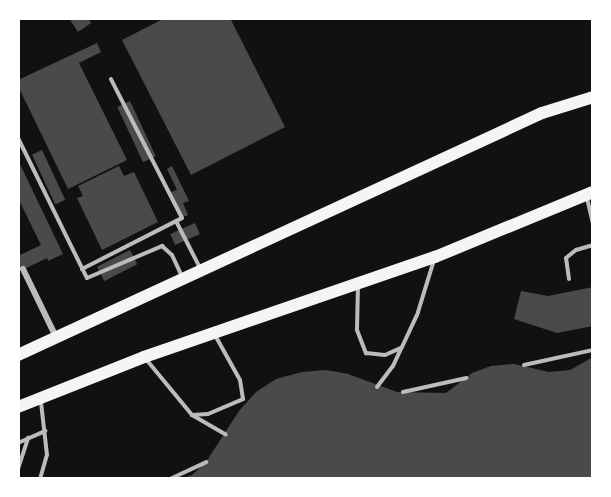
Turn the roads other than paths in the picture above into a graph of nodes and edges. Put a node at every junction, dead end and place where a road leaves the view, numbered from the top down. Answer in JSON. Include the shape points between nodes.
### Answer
{"nodes":[{"id":1,"x":111,"y":79,"type":"dead end"},
{"id":2,"x":593,"y":97,"type":"edge"},
{"id":3,"x":18,"y":138,"type":"edge"},
{"id":4,"x":589,"y":194,"type":"edge"},
{"id":5,"x":176,"y":221,"type":"junction"},
{"id":6,"x":593,"y":223,"type":"edge"},
{"id":7,"x":593,"y":245,"type":"edge"},
{"id":8,"x":435,"y":257,"type":"junction"},
{"id":9,"x":23,"y":269,"type":"dead end"},
{"id":10,"x":82,"y":269,"type":"junction"},
{"id":11,"x":201,"y":270,"type":"junction"},
{"id":12,"x":183,"y":278,"type":"junction"},
{"id":13,"x":569,"y":279,"type":"dead end"},
{"id":14,"x":358,"y":285,"type":"junction"},
{"id":15,"x":214,"y":332,"type":"junction"},
{"id":16,"x":56,"y":337,"type":"junction"},
{"id":17,"x":402,"y":347,"type":"junction"},
{"id":18,"x":593,"y":350,"type":"edge"},
{"id":19,"x":18,"y":356,"type":"edge"},
{"id":20,"x":144,"y":357,"type":"junction"},
{"id":21,"x":524,"y":366,"type":"dead end"},
{"id":22,"x":466,"y":378,"type":"dead end"},
{"id":23,"x":377,"y":387,"type":"dead end"},
{"id":24,"x":403,"y":392,"type":"dead end"},
{"id":25,"x":40,"y":398,"type":"junction"},
{"id":26,"x":18,"y":407,"type":"edge"},
{"id":27,"x":192,"y":415,"type":"junction"},
{"id":28,"x":45,"y":431,"type":"junction"},
{"id":29,"x":226,"y":435,"type":"dead end"},
{"id":30,"x":28,"y":438,"type":"junction"},
{"id":31,"x":18,"y":443,"type":"edge"},
{"id":32,"x":206,"y":462,"type":"dead end"},
{"id":33,"x":18,"y":469,"type":"edge"},
{"id":34,"x":39,"y":479,"type":"edge"},
{"id":35,"x":170,"y":479,"type":"edge"}],
"edges":[{"from":1,"to":5,"type":"lane","via":[[182,218]]},
{"from":2,"to":11,"type":"main road","via":[[542,113]]},
{"from":3,"to":10,"type":"lane"},
{"from":4,"to":6,"type":"lane"},
{"from":4,"to":8,"type":"main road"},
{"from":5,"to":10,"type":"lane"},
{"from":5,"to":11,"type":"lane"},
{"from":7,"to":13,"type":"lane","via":[[566,258]]},
{"from":8,"to":14,"type":"main road"},
{"from":8,"to":17,"type":"lane"},
{"from":9,"to":16,"type":"street"},
{"from":10,"to":12,"type":"lane","via":[[87,278],[162,246],[172,255]]},
{"from":11,"to":12,"type":"main road"},
{"from":12,"to":16,"type":"main road"},
{"from":14,"to":15,"type":"main road"},
{"from":14,"to":17,"type":"lane","via":[[357,330],[366,353],[385,355]]},
{"from":15,"to":20,"type":"main road"},
{"from":15,"to":27,"type":"lane","via":[[240,380],[243,399],[208,414]]},
{"from":16,"to":19,"type":"main road"},
{"from":17,"to":23,"type":"lane"},
{"from":18,"to":21,"type":"lane"},
{"from":20,"to":25,"type":"main road"},
{"from":20,"to":27,"type":"lane"},
{"from":22,"to":24,"type":"lane"},
{"from":25,"to":26,"type":"main road"},
{"from":25,"to":28,"type":"lane"},
{"from":27,"to":29,"type":"lane"},
{"from":28,"to":30,"type":"lane"},
{"from":28,"to":34,"type":"lane","via":[[47,455]]},
{"from":30,"to":31,"type":"lane"},
{"from":30,"to":33,"type":"lane"},
{"from":32,"to":35,"type":"lane"}]}
